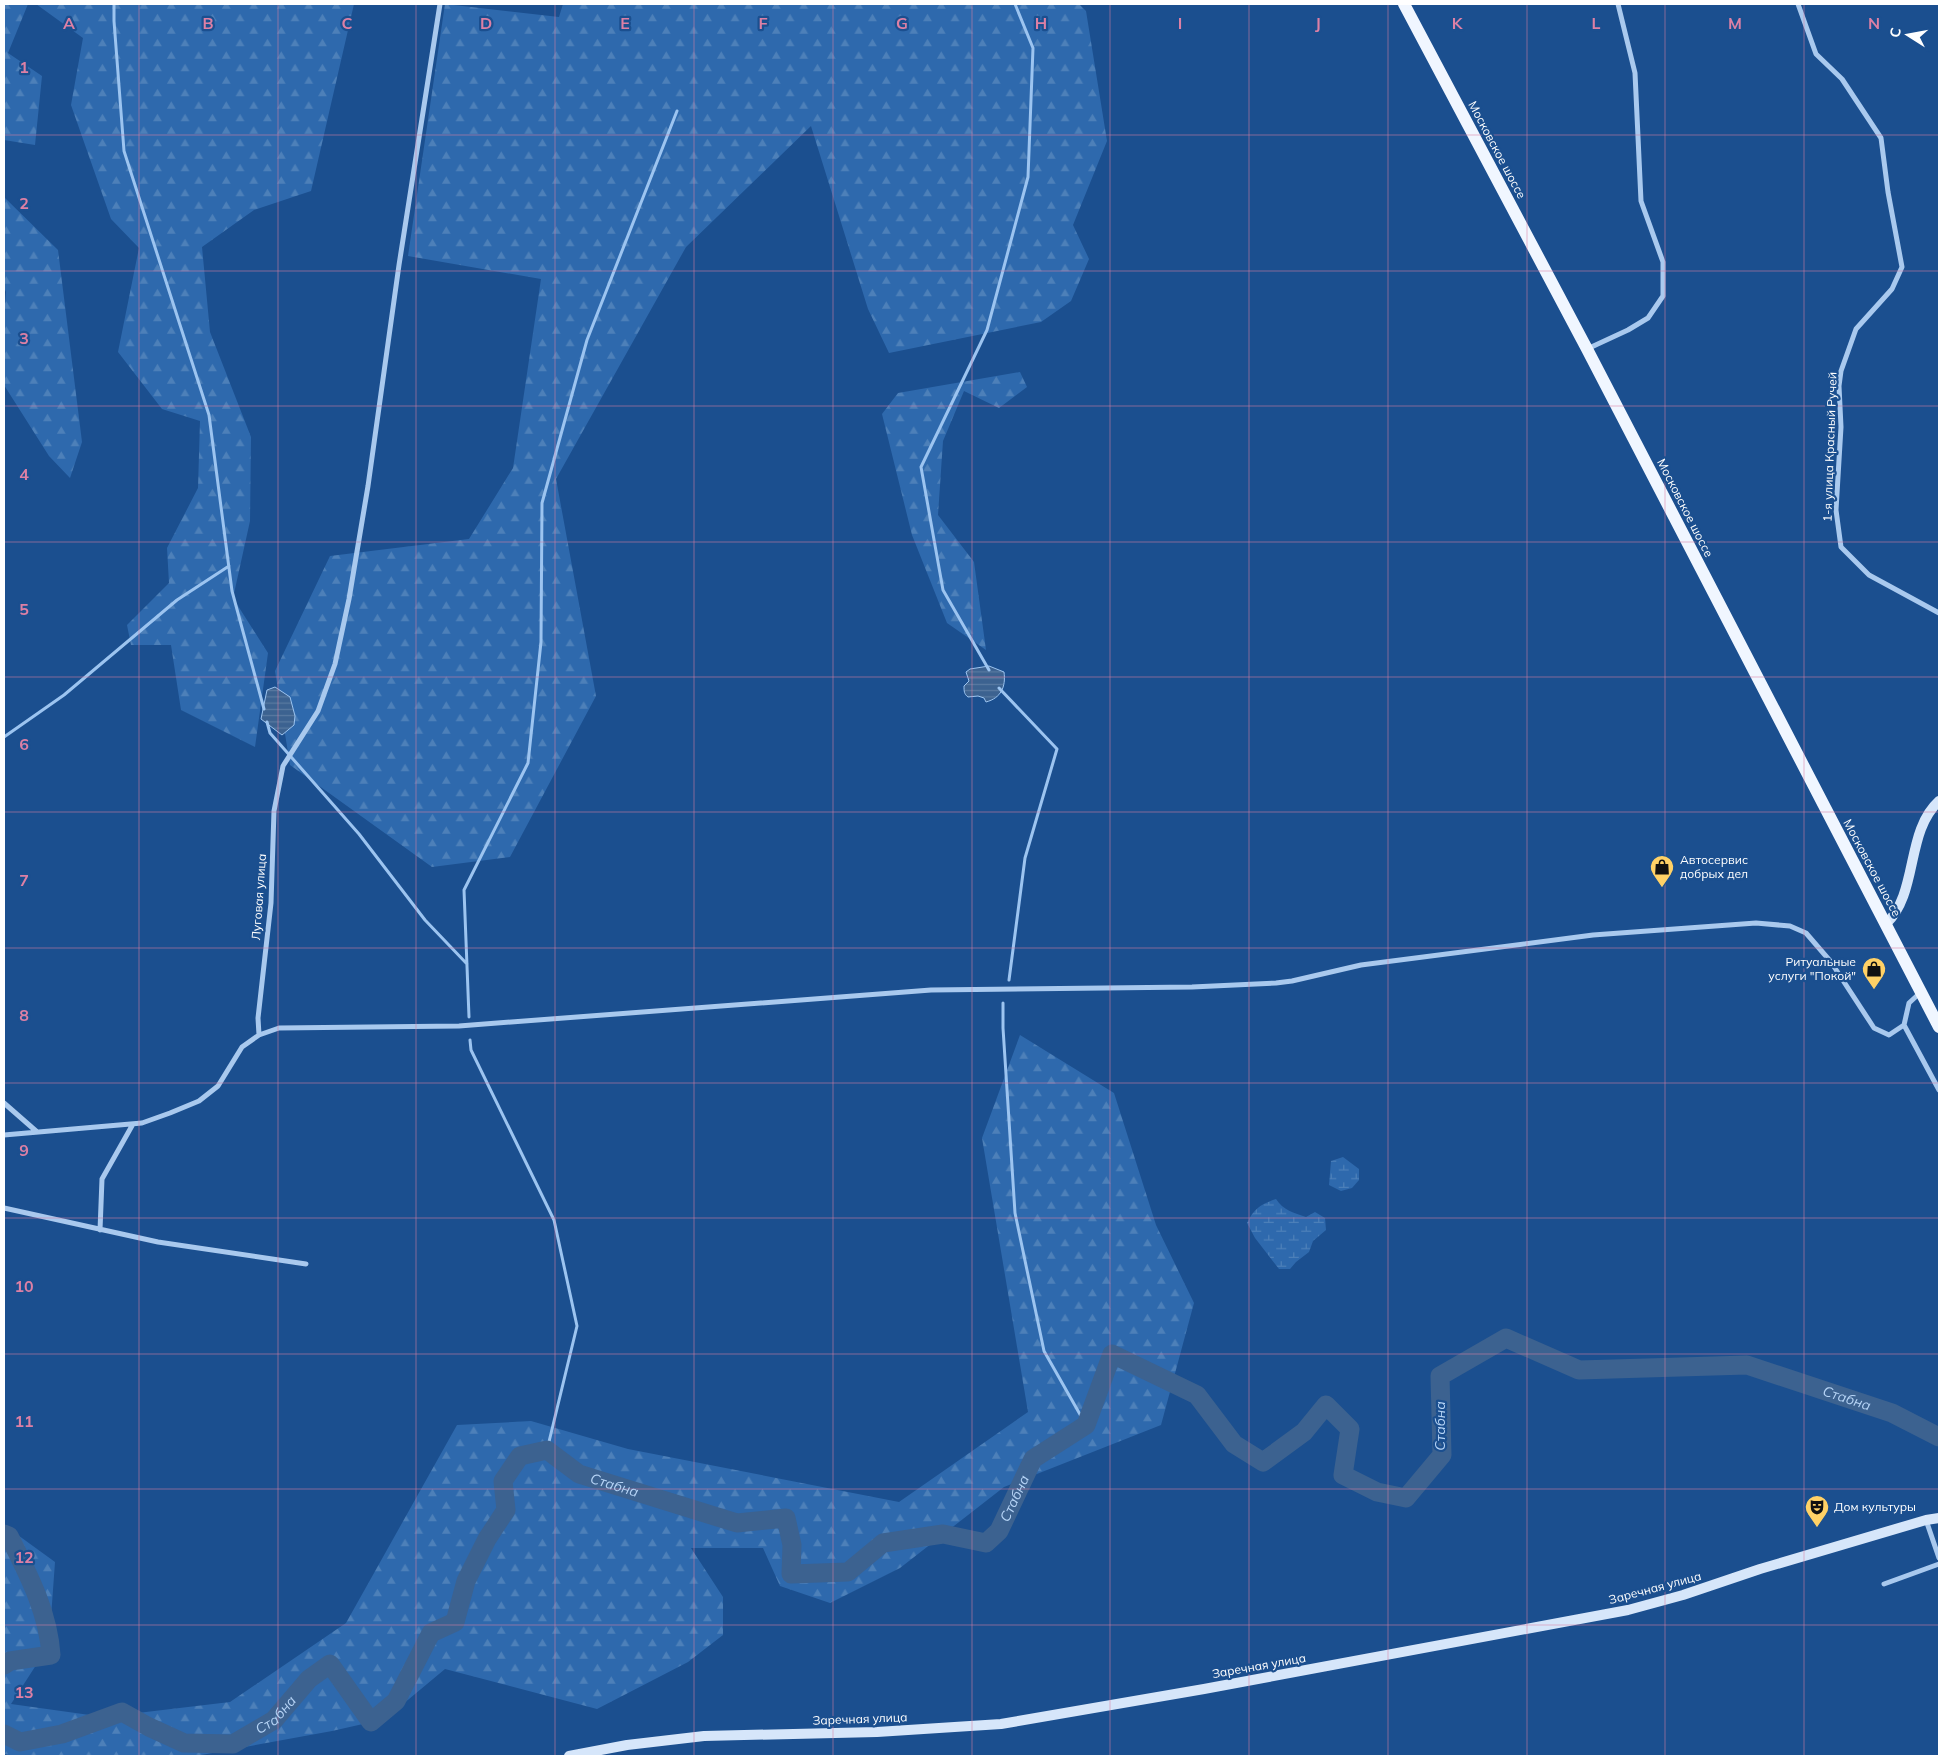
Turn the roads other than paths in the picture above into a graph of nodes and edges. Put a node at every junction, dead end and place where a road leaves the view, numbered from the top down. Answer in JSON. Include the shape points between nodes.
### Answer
{"nodes":[{"id":1,"x":440,"y":4,"type":"edge"},
{"id":2,"x":1404,"y":4,"type":"edge"},
{"id":3,"x":1618,"y":4,"type":"edge"},
{"id":4,"x":1798,"y":4,"type":"edge"},
{"id":5,"x":1587,"y":349,"type":"junction"},
{"id":6,"x":1939,"y":613,"type":"edge"},
{"id":7,"x":1939,"y":800,"type":"edge"},
{"id":8,"x":1886,"y":924,"type":"junction"},
{"id":9,"x":1921,"y":992,"type":"junction"},
{"id":10,"x":1904,"y":1025,"type":"junction"},
{"id":11,"x":1939,"y":1027,"type":"edge"},
{"id":12,"x":259,"y":1035,"type":"junction"},
{"id":13,"x":1939,"y":1090,"type":"edge"},
{"id":14,"x":4,"y":1103,"type":"edge"},
{"id":15,"x":132,"y":1124,"type":"junction"},
{"id":16,"x":36,"y":1132,"type":"junction"},
{"id":17,"x":4,"y":1135,"type":"edge"},
{"id":18,"x":4,"y":1208,"type":"edge"},
{"id":19,"x":100,"y":1230,"type":"junction"},
{"id":20,"x":306,"y":1264,"type":"dead end"},
{"id":21,"x":1939,"y":1518,"type":"edge"},
{"id":22,"x":1926,"y":1520,"type":"junction"},
{"id":23,"x":1939,"y":1558,"type":"edge"},
{"id":24,"x":1939,"y":1564,"type":"edge"},
{"id":25,"x":1884,"y":1584,"type":"dead end"},
{"id":26,"x":569,"y":1756,"type":"edge"}],
"edges":[{"from":1,"to":12,"type":"street","name":"Луговая улица","via":[[349,599],[335,664],[318,711],[283,766],[274,811],[271,903],[258,1018]]},
{"from":2,"to":5,"type":"main road","name":"Московское шоссе"},
{"from":3,"to":5,"type":"street","via":[[1635,73],[1641,202],[1663,262],[1663,296],[1648,318]]},
{"from":4,"to":6,"type":"street","name":"1-я улица Красный Ручей","via":[[1816,54],[1842,79],[1881,138],[1902,267],[1892,289],[1856,329],[1840,371],[1841,427],[1836,510],[1841,547],[1870,575]]},
{"from":5,"to":8,"type":"main road","name":"Московское шоссе"},
{"from":7,"to":8,"type":"street","via":[[1924,824],[1895,915]]},
{"from":8,"to":9,"type":"main road","name":"Московское шоссе"},
{"from":9,"to":10,"type":"street","via":[[1909,1003]]},
{"from":9,"to":11,"type":"main road","name":"Московское шоссе"},
{"from":10,"to":12,"type":"street","via":[[1890,1035],[1874,1028],[1831,962],[1806,933],[1790,926],[1756,923],[1564,939],[1361,965],[1276,983],[931,990],[459,1026],[279,1028]]},
{"from":10,"to":13,"type":"street"},
{"from":12,"to":15,"type":"street","via":[[242,1047],[218,1086],[199,1101]]},
{"from":14,"to":16,"type":"street"},
{"from":15,"to":16,"type":"street"},
{"from":15,"to":19,"type":"street","via":[[102,1179]]},
{"from":16,"to":17,"type":"street"},
{"from":18,"to":19,"type":"street"},
{"from":19,"to":20,"type":"street"},
{"from":21,"to":22,"type":"street","name":"Заречная улица"},
{"from":22,"to":23,"type":"street"},
{"from":22,"to":26,"type":"street","name":"Заречная улица","via":[[1628,1610],[1186,1692],[1001,1724],[877,1732],[704,1736]]},
{"from":24,"to":25,"type":"street"}]}
